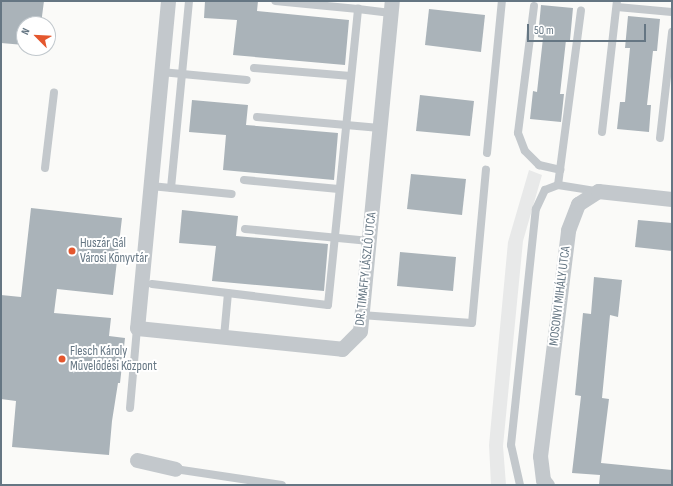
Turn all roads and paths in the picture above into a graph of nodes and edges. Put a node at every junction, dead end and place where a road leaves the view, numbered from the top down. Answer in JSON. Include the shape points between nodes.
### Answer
{"nodes":[{"id":1,"x":168,"y":1,"type":"edge"},
{"id":2,"x":190,"y":1,"type":"edge"},
{"id":3,"x":275,"y":1,"type":"edge"},
{"id":4,"x":502,"y":1,"type":"edge"},
{"id":5,"x":617,"y":4,"type":"edge"},
{"id":6,"x":534,"y":6,"type":"dead end"},
{"id":7,"x":392,"y":7,"type":"edge"},
{"id":8,"x":358,"y":9,"type":"junction"},
{"id":9,"x":581,"y":11,"type":"dead end"},
{"id":10,"x":672,"y":12,"type":"edge"},
{"id":11,"x":672,"y":32,"type":"edge"},
{"id":12,"x":254,"y":68,"type":"dead end"},
{"id":13,"x":162,"y":72,"type":"junction"},
{"id":14,"x":182,"y":74,"type":"junction"},
{"id":15,"x":351,"y":76,"type":"junction"},
{"id":16,"x":247,"y":80,"type":"dead end"},
{"id":17,"x":54,"y":93,"type":"dead end"},
{"id":18,"x":257,"y":117,"type":"dead end"},
{"id":19,"x":346,"y":125,"type":"junction"},
{"id":20,"x":380,"y":128,"type":"junction"},
{"id":21,"x":602,"y":132,"type":"dead end"},
{"id":22,"x":660,"y":138,"type":"dead end"},
{"id":23,"x":488,"y":153,"type":"dead end"},
{"id":24,"x":45,"y":168,"type":"dead end"},
{"id":25,"x":486,"y":170,"type":"dead end"},
{"id":26,"x":560,"y":170,"type":"junction"},
{"id":27,"x":244,"y":180,"type":"dead end"},
{"id":28,"x":558,"y":185,"type":"junction"},
{"id":29,"x":151,"y":186,"type":"junction"},
{"id":30,"x":170,"y":188,"type":"junction"},
{"id":31,"x":339,"y":189,"type":"junction"},
{"id":32,"x":598,"y":191,"type":"junction"},
{"id":33,"x":232,"y":194,"type":"dead end"},
{"id":34,"x":672,"y":198,"type":"edge"},
{"id":35,"x":245,"y":229,"type":"dead end"},
{"id":36,"x":334,"y":238,"type":"junction"},
{"id":37,"x":369,"y":241,"type":"junction"},
{"id":38,"x":152,"y":284,"type":"dead end"},
{"id":39,"x":228,"y":293,"type":"junction"},
{"id":40,"x":361,"y":315,"type":"junction"},
{"id":41,"x":137,"y":328,"type":"junction"},
{"id":42,"x":224,"y":338,"type":"junction"},
{"id":43,"x":130,"y":408,"type":"dead end"},
{"id":44,"x":137,"y":460,"type":"dead end"},
{"id":45,"x":175,"y":469,"type":"joint"},
{"id":46,"x":228,"y":481,"type":"edge"},
{"id":47,"x":282,"y":485,"type":"edge"},
{"id":48,"x":520,"y":485,"type":"edge"},
{"id":49,"x":547,"y":485,"type":"edge"}],
"edges":[{"from":1,"to":13,"type":"street"},
{"from":2,"to":14,"type":"lane"},
{"from":3,"to":8,"type":"lane"},
{"from":4,"to":23,"type":"lane"},
{"from":5,"to":10,"type":"lane"},
{"from":5,"to":21,"type":"lane"},
{"from":6,"to":26,"type":"lane","via":[[518,133],[525,151],[539,165]]},
{"from":7,"to":8,"type":"lane"},
{"from":7,"to":20,"type":"street","name":"DR. TIMAFFY LÁSZLÓ UTCA"},
{"from":8,"to":15,"type":"lane"},
{"from":9,"to":26,"type":"lane"},
{"from":11,"to":22,"type":"lane"},
{"from":12,"to":15,"type":"lane"},
{"from":13,"to":14,"type":"lane"},
{"from":13,"to":29,"type":"street"},
{"from":14,"to":16,"type":"lane"},
{"from":14,"to":30,"type":"lane"},
{"from":15,"to":19,"type":"lane"},
{"from":17,"to":24,"type":"lane"},
{"from":18,"to":19,"type":"lane"},
{"from":19,"to":20,"type":"lane"},
{"from":19,"to":31,"type":"lane"},
{"from":20,"to":37,"type":"street","name":"DR. TIMAFFY LÁSZLÓ UTCA"},
{"from":25,"to":40,"type":"lane","via":[[472,324]]},
{"from":26,"to":28,"type":"lane"},
{"from":27,"to":31,"type":"lane"},
{"from":28,"to":32,"type":"lane"},
{"from":28,"to":48,"type":"lane","via":[[545,190],[536,208],[511,445]]},
{"from":29,"to":30,"type":"lane"},
{"from":29,"to":41,"type":"street"},
{"from":30,"to":33,"type":"lane"},
{"from":31,"to":36,"type":"lane"},
{"from":32,"to":34,"type":"street"},
{"from":32,"to":49,"type":"street","name":"MOSONYI MIHÁLY UTCA","via":[[578,204],[568,230],[540,456],[543,480]]},
{"from":35,"to":36,"type":"lane"},
{"from":36,"to":37,"type":"lane"},
{"from":36,"to":39,"type":"lane","via":[[328,305]]},
{"from":37,"to":40,"type":"street","name":"DR. TIMAFFY LÁSZLÓ UTCA"},
{"from":38,"to":39,"type":"lane"},
{"from":39,"to":42,"type":"lane"},
{"from":40,"to":42,"type":"street","name":"DR. TIMAFFY LÁSZLÓ UTCA","via":[[360,331],[342,350]]},
{"from":41,"to":42,"type":"street","name":"DR. TIMAFFY LÁSZLÓ UTCA"},
{"from":41,"to":43,"type":"lane"},
{"from":44,"to":45,"type":"street"},
{"from":45,"to":46,"type":"lane"},
{"from":46,"to":47,"type":"lane"}]}
